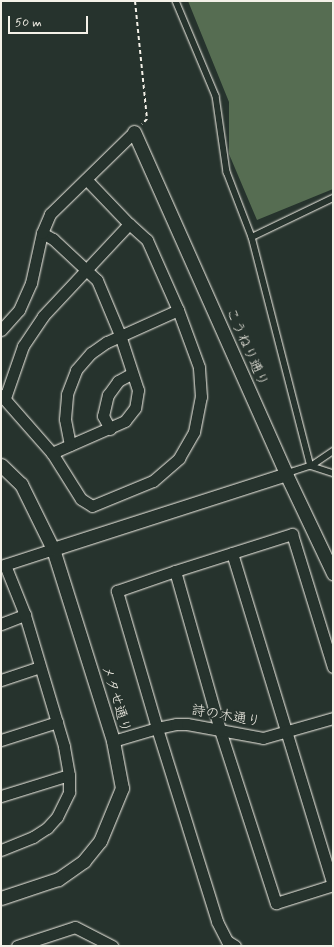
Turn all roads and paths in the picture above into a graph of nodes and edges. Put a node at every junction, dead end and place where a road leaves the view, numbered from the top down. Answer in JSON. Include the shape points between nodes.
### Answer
{"nodes":[{"id":1,"x":135,"y":1,"type":"edge"},
{"id":2,"x":176,"y":1,"type":"edge"},
{"id":3,"x":134,"y":132,"type":"junction"},
{"id":4,"x":86,"y":179,"type":"junction"},
{"id":5,"x":333,"y":198,"type":"edge"},
{"id":6,"x":129,"y":224,"type":"junction"},
{"id":7,"x":42,"y":233,"type":"junction"},
{"id":8,"x":252,"y":237,"type":"junction"},
{"id":9,"x":86,"y":271,"type":"junction"},
{"id":10,"x":178,"y":310,"type":"junction"},
{"id":11,"x":1,"y":330,"type":"edge"},
{"id":12,"x":120,"y":335,"type":"junction"},
{"id":13,"x":131,"y":374,"type":"junction"},
{"id":14,"x":3,"y":397,"type":"edge"},
{"id":15,"x":110,"y":429,"type":"junction"},
{"id":16,"x":70,"y":445,"type":"junction"},
{"id":17,"x":333,"y":451,"type":"edge"},
{"id":18,"x":52,"y":452,"type":"junction"},
{"id":19,"x":1,"y":465,"type":"edge"},
{"id":20,"x":311,"y":466,"type":"junction"},
{"id":21,"x":333,"y":473,"type":"edge"},
{"id":22,"x":286,"y":474,"type":"junction"},
{"id":23,"x":53,"y":549,"type":"junction"},
{"id":24,"x":232,"y":553,"type":"junction"},
{"id":25,"x":3,"y":566,"type":"edge"},
{"id":26,"x":175,"y":571,"type":"junction"},
{"id":27,"x":333,"y":573,"type":"edge"},
{"id":28,"x":25,"y":615,"type":"junction"},
{"id":29,"x":1,"y":624,"type":"edge"},
{"id":30,"x":40,"y":667,"type":"junction"},
{"id":31,"x":333,"y":667,"type":"edge"},
{"id":32,"x":1,"y":680,"type":"edge"},
{"id":33,"x":333,"y":718,"type":"edge"},
{"id":34,"x":57,"y":722,"type":"junction"},
{"id":35,"x":157,"y":728,"type":"junction"},
{"id":36,"x":220,"y":730,"type":"junction"},
{"id":37,"x":286,"y":733,"type":"junction"},
{"id":38,"x":1,"y":740,"type":"edge"},
{"id":39,"x":113,"y":741,"type":"junction"},
{"id":40,"x":69,"y":775,"type":"junction"},
{"id":41,"x":1,"y":796,"type":"edge"},
{"id":42,"x":1,"y":850,"type":"edge"},
{"id":43,"x":333,"y":885,"type":"edge"},
{"id":44,"x":1,"y":898,"type":"edge"},
{"id":45,"x":104,"y":944,"type":"edge"},
{"id":46,"x":17,"y":946,"type":"edge"},
{"id":47,"x":235,"y":946,"type":"edge"}],
"edges":[{"from":1,"to":3,"type":"path","via":[[147,119]]},
{"from":2,"to":8,"type":"lane","via":[[216,96],[227,172]]},
{"from":3,"to":4,"type":"street"},
{"from":3,"to":22,"type":"street","name":"こうねり通り"},
{"from":4,"to":6,"type":"street"},
{"from":4,"to":7,"type":"street","via":[[50,214]]},
{"from":5,"to":8,"type":"lane"},
{"from":6,"to":9,"type":"street"},
{"from":6,"to":10,"type":"street","via":[[147,240]]},
{"from":7,"to":9,"type":"street","via":[[53,239]]},
{"from":7,"to":11,"type":"street","via":[[31,283],[19,310]]},
{"from":8,"to":20,"type":"lane"},
{"from":9,"to":12,"type":"street","via":[[97,280]]},
{"from":9,"to":14,"type":"street","via":[[43,316],[23,346]]},
{"from":10,"to":12,"type":"street"},
{"from":10,"to":18,"type":"street","via":[[199,367],[201,397],[194,432],[179,458],[152,481],[92,506],[81,499]]},
{"from":12,"to":13,"type":"street"},
{"from":12,"to":16,"type":"street","via":[[91,353],[76,370],[67,394],[65,419]]},
{"from":13,"to":15,"type":"street","via":[[118,381],[108,395],[103,416]]},
{"from":13,"to":15,"type":"street","via":[[138,390],[135,408],[125,421]]},
{"from":14,"to":18,"type":"street"},
{"from":15,"to":16,"type":"street"},
{"from":16,"to":18,"type":"street"},
{"from":17,"to":20,"type":"lane"},
{"from":19,"to":23,"type":"street","name":"メタせ通り","via":[[21,484]]},
{"from":20,"to":21,"type":"lane"},
{"from":20,"to":22,"type":"lane"},
{"from":22,"to":23,"type":"street"},
{"from":22,"to":27,"type":"street","name":"こうねり通り"},
{"from":23,"to":25,"type":"street"},
{"from":23,"to":39,"type":"street","name":"メタせ通り"},
{"from":24,"to":26,"type":"street"},
{"from":24,"to":31,"type":"street","via":[[292,534]]},
{"from":24,"to":37,"type":"street"},
{"from":25,"to":28,"type":"street"},
{"from":26,"to":35,"type":"street","via":[[118,591]]},
{"from":26,"to":36,"type":"street"},
{"from":28,"to":29,"type":"street"},
{"from":28,"to":30,"type":"street"},
{"from":30,"to":32,"type":"street"},
{"from":30,"to":34,"type":"street"},
{"from":33,"to":37,"type":"street","name":"詩の木通り"},
{"from":34,"to":38,"type":"street"},
{"from":34,"to":40,"type":"street"},
{"from":35,"to":36,"type":"street","name":"詩の木通り","via":[[187,724]]},
{"from":35,"to":39,"type":"street","name":"詩の木通り"},
{"from":35,"to":47,"type":"street","via":[[217,921],[227,941]]},
{"from":36,"to":37,"type":"street","name":"詩の木通り","via":[[263,738]]},
{"from":36,"to":43,"type":"street","via":[[276,903]]},
{"from":37,"to":43,"type":"street"},
{"from":39,"to":44,"type":"street","name":"メタせ通り","via":[[122,788],[100,841],[84,861],[58,879]]},
{"from":40,"to":41,"type":"street"},
{"from":40,"to":42,"type":"street","via":[[69,792],[57,817],[47,828],[33,837]]},
{"from":45,"to":46,"type":"street","via":[[75,927]]}]}
